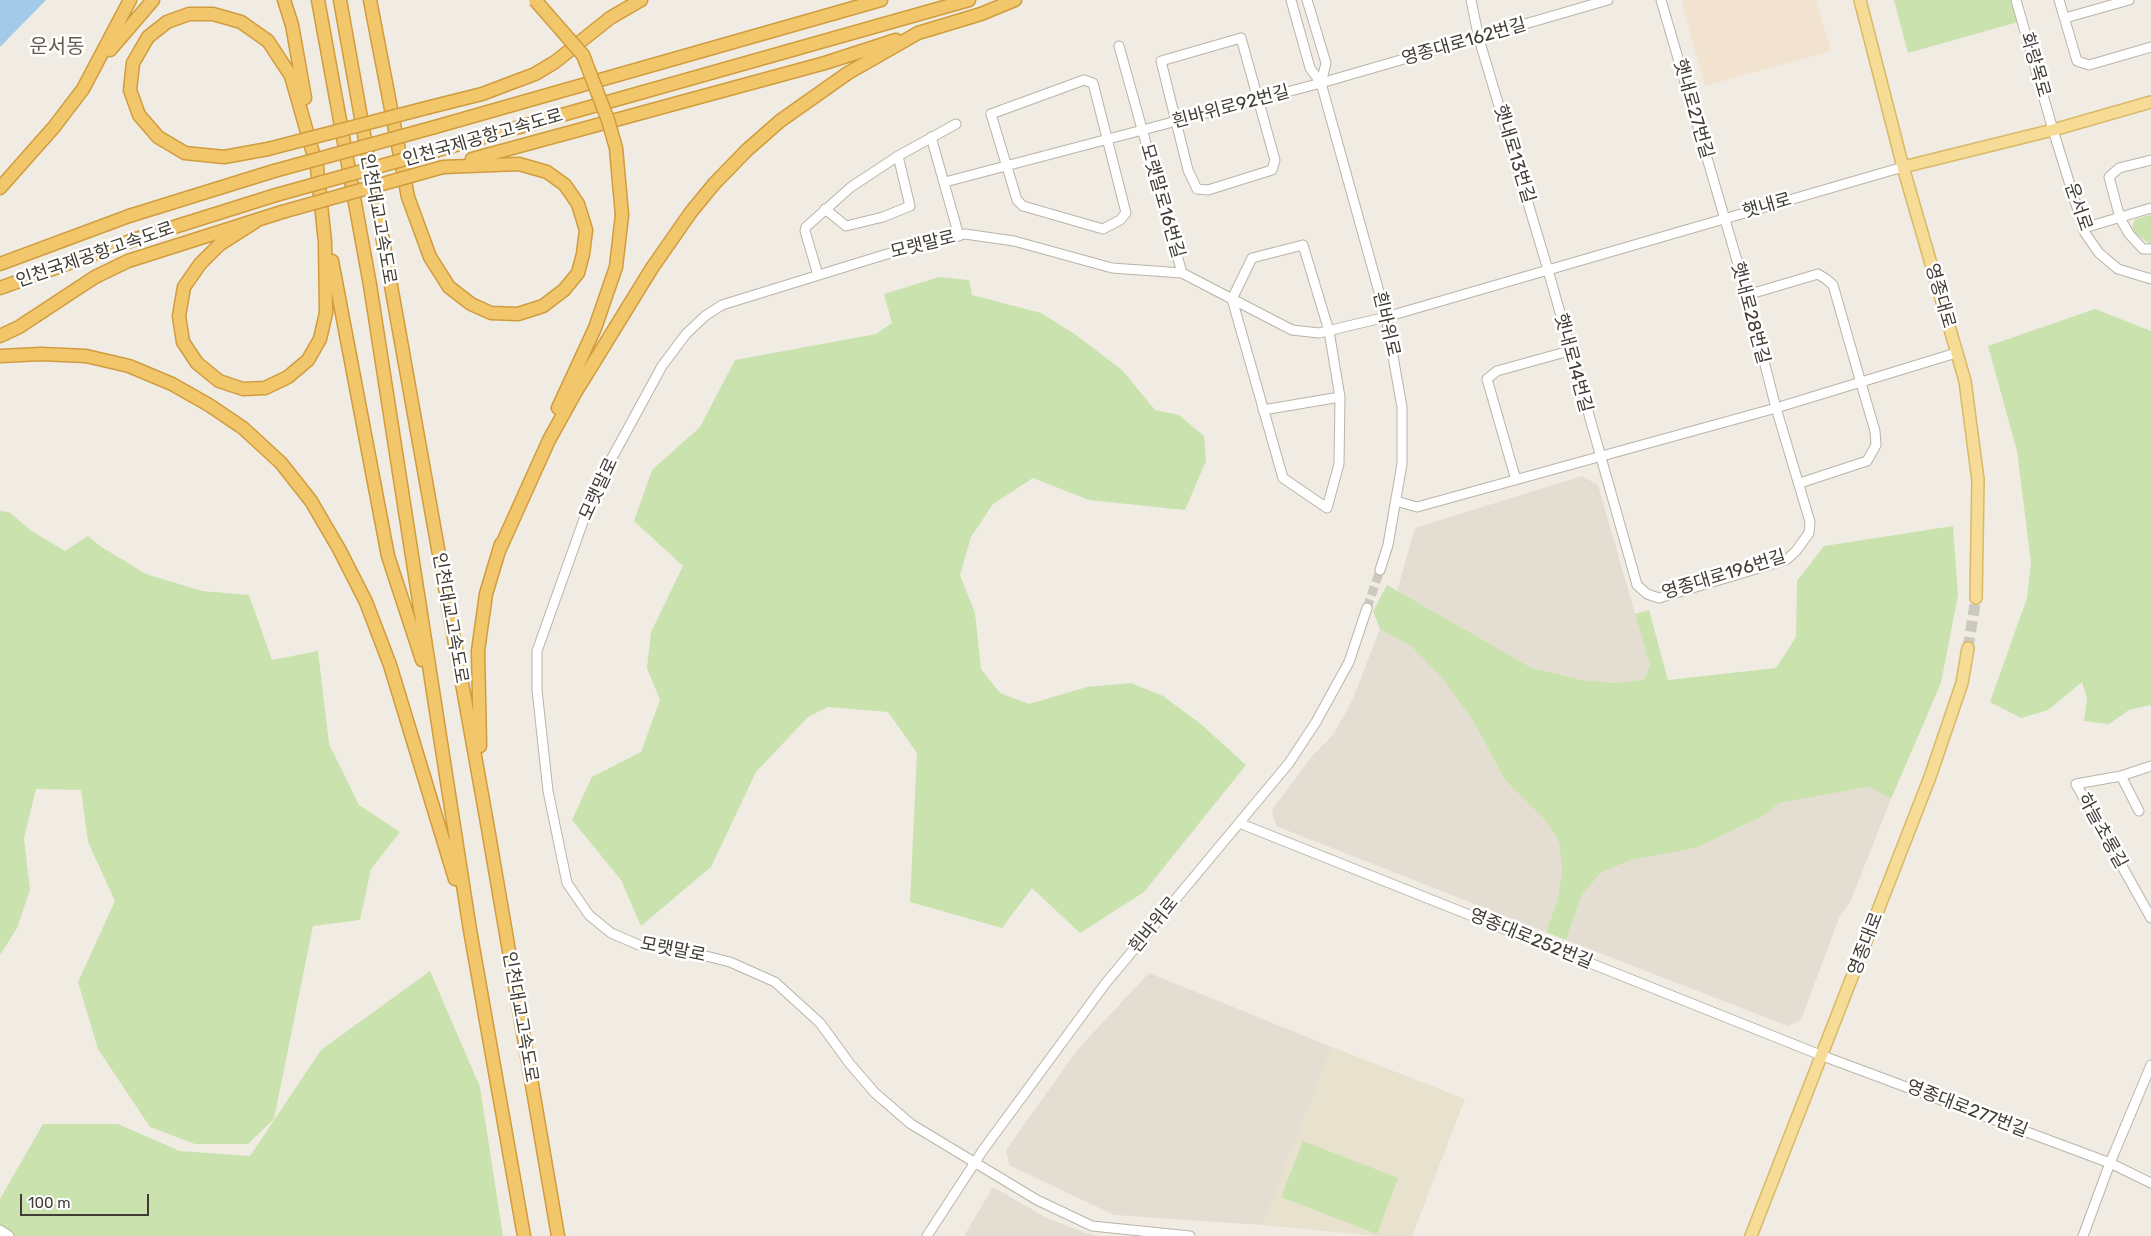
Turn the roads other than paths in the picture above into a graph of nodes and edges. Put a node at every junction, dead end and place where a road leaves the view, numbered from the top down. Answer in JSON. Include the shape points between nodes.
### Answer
{"nodes":[{"id":1,"x":130,"y":0,"type":"edge"},
{"id":2,"x":153,"y":0,"type":"edge"},
{"id":3,"x":284,"y":0,"type":"edge"},
{"id":4,"x":318,"y":0,"type":"edge"},
{"id":5,"x":340,"y":0,"type":"edge"},
{"id":6,"x":370,"y":0,"type":"edge"},
{"id":7,"x":535,"y":0,"type":"edge"},
{"id":8,"x":640,"y":0,"type":"edge"},
{"id":9,"x":881,"y":0,"type":"edge"},
{"id":10,"x":969,"y":0,"type":"edge"},
{"id":11,"x":1015,"y":0,"type":"edge"},
{"id":12,"x":1291,"y":0,"type":"edge"},
{"id":13,"x":1307,"y":0,"type":"edge"},
{"id":14,"x":1471,"y":0,"type":"edge"},
{"id":15,"x":1608,"y":0,"type":"edge"},
{"id":16,"x":1661,"y":0,"type":"edge"},
{"id":17,"x":1860,"y":0,"type":"edge"},
{"id":18,"x":2016,"y":0,"type":"edge"},
{"id":19,"x":2059,"y":0,"type":"edge"},
{"id":20,"x":2129,"y":0,"type":"edge"},
{"id":21,"x":2065,"y":18,"type":"junction"},
{"id":22,"x":918,"y":33,"type":"junction"},
{"id":23,"x":1479,"y":39,"type":"junction"},
{"id":24,"x":1119,"y":46,"type":"dead end"},
{"id":25,"x":2151,"y":47,"type":"edge"},
{"id":26,"x":97,"y":65,"type":"junction"},
{"id":27,"x":1320,"y":83,"type":"junction"},
{"id":28,"x":1259,"y":99,"type":"junction"},
{"id":29,"x":2151,"y":102,"type":"edge"},
{"id":30,"x":1176,"y":122,"type":"junction"},
{"id":31,"x":956,"y":124,"type":"dead end"},
{"id":32,"x":1142,"y":130,"type":"junction"},
{"id":33,"x":2053,"y":130,"type":"junction"},
{"id":34,"x":931,"y":137,"type":"junction"},
{"id":35,"x":1107,"y":141,"type":"junction"},
{"id":36,"x":898,"y":156,"type":"junction"},
{"id":37,"x":2151,"y":160,"type":"edge"},
{"id":38,"x":1005,"y":166,"type":"junction"},
{"id":39,"x":317,"y":167,"type":"junction"},
{"id":40,"x":443,"y":167,"type":"junction"},
{"id":41,"x":1903,"y":167,"type":"junction"},
{"id":42,"x":945,"y":182,"type":"junction"},
{"id":43,"x":0,"y":188,"type":"edge"},
{"id":44,"x":2151,"y":208,"type":"edge"},
{"id":45,"x":825,"y":209,"type":"junction"},
{"id":46,"x":1724,"y":218,"type":"junction"},
{"id":47,"x":2120,"y":218,"type":"junction"},
{"id":48,"x":255,"y":222,"type":"junction"},
{"id":49,"x":2084,"y":228,"type":"junction"},
{"id":50,"x":959,"y":236,"type":"junction"},
{"id":51,"x":2151,"y":250,"type":"edge"},
{"id":52,"x":0,"y":264,"type":"edge"},
{"id":53,"x":1548,"y":270,"type":"junction"},
{"id":54,"x":1182,"y":272,"type":"junction"},
{"id":55,"x":818,"y":275,"type":"junction"},
{"id":56,"x":2151,"y":279,"type":"edge"},
{"id":57,"x":0,"y":288,"type":"edge"},
{"id":58,"x":1747,"y":295,"type":"junction"},
{"id":59,"x":1232,"y":299,"type":"junction"},
{"id":60,"x":1386,"y":317,"type":"junction"},
{"id":61,"x":1329,"y":331,"type":"junction"},
{"id":62,"x":0,"y":336,"type":"edge"},
{"id":63,"x":1570,"y":351,"type":"junction"},
{"id":64,"x":1956,"y":353,"type":"junction"},
{"id":65,"x":0,"y":356,"type":"edge"},
{"id":66,"x":1861,"y":383,"type":"junction"},
{"id":67,"x":1340,"y":397,"type":"junction"},
{"id":68,"x":1776,"y":408,"type":"junction"},
{"id":69,"x":1263,"y":410,"type":"junction"},
{"id":70,"x":1599,"y":456,"type":"junction"},
{"id":71,"x":1516,"y":480,"type":"junction"},
{"id":72,"x":1800,"y":483,"type":"junction"},
{"id":73,"x":1396,"y":501,"type":"junction"},
{"id":74,"x":498,"y":551,"type":"junction"},
{"id":75,"x":1380,"y":570,"type":"tunnel mouth"},
{"id":76,"x":1976,"y":598,"type":"tunnel mouth"},
{"id":77,"x":1367,"y":608,"type":"tunnel mouth"},
{"id":78,"x":1968,"y":648,"type":"tunnel mouth"},
{"id":79,"x":433,"y":694,"type":"junction"},
{"id":80,"x":2151,"y":766,"type":"edge"},
{"id":81,"x":2121,"y":776,"type":"junction"},
{"id":82,"x":2139,"y":811,"type":"dead end"},
{"id":83,"x":487,"y":823,"type":"junction"},
{"id":84,"x":1238,"y":823,"type":"junction"},
{"id":85,"x":2151,"y":918,"type":"edge"},
{"id":86,"x":470,"y":930,"type":"junction"},
{"id":87,"x":1823,"y":1056,"type":"junction"},
{"id":88,"x":2151,"y":1065,"type":"edge"},
{"id":89,"x":974,"y":1162,"type":"junction"},
{"id":90,"x":2110,"y":1163,"type":"junction"},
{"id":91,"x":2151,"y":1183,"type":"edge"},
{"id":92,"x":0,"y":1230,"type":"edge"},
{"id":93,"x":9,"y":1236,"type":"edge"},
{"id":94,"x":524,"y":1236,"type":"edge"},
{"id":95,"x":558,"y":1236,"type":"edge"},
{"id":96,"x":928,"y":1236,"type":"edge"},
{"id":97,"x":1190,"y":1236,"type":"edge"},
{"id":98,"x":1751,"y":1236,"type":"edge"},
{"id":99,"x":2083,"y":1236,"type":"edge"}],
"edges":[{"from":1,"to":26,"type":"highway"},
{"from":2,"to":26,"type":"highway"},
{"from":3,"to":39,"type":"highway","via":[[292,25]]},
{"from":4,"to":79,"type":"highway","name":"인천대교고속도로","via":[[370,285]]},
{"from":5,"to":83,"type":"highway","name":"인천대교고속도로"},
{"from":6,"to":40,"type":"highway","via":[[408,197],[430,257],[449,287],[471,304],[491,313],[518,314],[542,306],[564,290],[578,273],[586,230],[578,204],[565,185],[547,172],[519,164]]},
{"from":7,"to":74,"type":"highway","bridge":true,"via":[[583,56],[616,148],[622,215],[616,267],[595,328],[517,493]]},
{"from":8,"to":39,"type":"highway","bridge":true,"via":[[610,18],[536,74],[482,94],[430,107],[268,149],[224,157],[185,153],[158,137],[139,115],[130,90],[133,63],[148,37],[167,22],[189,14],[213,14],[241,22],[268,41],[291,76]]},
{"from":9,"to":52,"type":"highway","name":"인천국제공항고속도로","bridge":true,"via":[[274,171],[129,216]]},
{"from":10,"to":57,"type":"highway","name":"인천국제공항고속도로","bridge":true,"via":[[276,195],[136,239]]},
{"from":11,"to":22,"type":"highway"},
{"from":12,"to":27,"type":"street","name":"흰바위로","via":[[1310,68]]},
{"from":13,"to":27,"type":"street","name":"흰바위로","via":[[1326,63]]},
{"from":14,"to":23,"type":"street","name":"햇내로13번길"},
{"from":15,"to":23,"type":"street","name":"영종대로162번길"},
{"from":16,"to":46,"type":"street","name":"햇내로27번길"},
{"from":17,"to":41,"type":"main road","name":"영종대로"},
{"from":18,"to":33,"type":"street","name":"화랑목로"},
{"from":19,"to":21,"type":"street"},
{"from":20,"to":21,"type":"street"},
{"from":21,"to":25,"type":"street","via":[[2077,61],[2088,65]]},
{"from":22,"to":40,"type":"highway","via":[[825,63]]},
{"from":22,"to":74,"type":"highway","via":[[848,73],[780,121],[747,150],[691,212],[630,301],[571,400]]},
{"from":23,"to":27,"type":"street","name":"영종대로162번길"},
{"from":23,"to":53,"type":"street","name":"햇내로13번길"},
{"from":24,"to":32,"type":"street","name":"모랫말로16번길"},
{"from":26,"to":43,"type":"highway","via":[[54,127]]},
{"from":27,"to":28,"type":"street","name":"흰바위로92번길"},
{"from":27,"to":60,"type":"street","name":"흰바위로"},
{"from":28,"to":30,"type":"street","name":"흰바위로92번길"},
{"from":28,"to":30,"type":"street","via":[[1241,38],[1161,61]]},
{"from":28,"to":30,"type":"street","via":[[1275,160],[1272,170],[1208,190],[1197,189],[1188,170]]},
{"from":29,"to":33,"type":"main road","name":"햇내로"},
{"from":30,"to":32,"type":"street","name":"흰바위로92번길"},
{"from":31,"to":34,"type":"street"},
{"from":32,"to":35,"type":"street","name":"모랫말로16번길"},
{"from":32,"to":54,"type":"street","name":"모랫말로16번길"},
{"from":33,"to":41,"type":"main road","name":"햇내로"},
{"from":33,"to":49,"type":"street","name":"운서로"},
{"from":34,"to":36,"type":"street"},
{"from":34,"to":42,"type":"street"},
{"from":35,"to":38,"type":"street","name":"모랫말로16번길"},
{"from":35,"to":38,"type":"street","name":"모랫말로16번길","via":[[1092,83],[1084,80],[991,114]]},
{"from":35,"to":38,"type":"street","name":"모랫말로16번길","via":[[1126,214],[1104,228],[1023,206],[1017,200]]},
{"from":36,"to":45,"type":"street","via":[[851,187]]},
{"from":36,"to":45,"type":"street","via":[[910,206],[846,226]]},
{"from":37,"to":47,"type":"street","via":[[2119,168],[2109,177]]},
{"from":38,"to":42,"type":"street","name":"모랫말로16번길"},
{"from":39,"to":48,"type":"highway","via":[[326,286],[326,313],[320,339],[308,360],[288,377],[265,388],[242,389],[219,381],[197,363],[183,342],[179,316],[184,287],[200,264],[219,245]]},
{"from":39,"to":79,"type":"highway","via":[[388,556]]},
{"from":40,"to":48,"type":"highway","bridge":true},
{"from":41,"to":46,"type":"street","name":"햇내로"},
{"from":41,"to":64,"type":"main road","name":"영종대로"},
{"from":42,"to":50,"type":"street"},
{"from":44,"to":47,"type":"street"},
{"from":45,"to":55,"type":"street","via":[[804,231]]},
{"from":46,"to":53,"type":"street","name":"햇내로"},
{"from":46,"to":58,"type":"street","name":"햇내로28번길"},
{"from":47,"to":49,"type":"street"},
{"from":47,"to":51,"type":"street","via":[[2143,249]]},
{"from":48,"to":62,"type":"highway","via":[[128,261],[95,277]]},
{"from":49,"to":56,"type":"street","name":"운서로","via":[[2099,253],[2118,269]]},
{"from":50,"to":54,"type":"street","name":"모랫말로","via":[[965,234],[1014,241],[1112,268]]},
{"from":50,"to":55,"type":"street","name":"모랫말로"},
{"from":53,"to":60,"type":"street","name":"햇내로"},
{"from":53,"to":63,"type":"street","name":"햇내로14번길"},
{"from":54,"to":59,"type":"street","name":"모랫말로"},
{"from":55,"to":89,"type":"street","name":"모랫말로","via":[[722,305],[686,334],[662,366],[594,491],[537,651],[537,690],[548,790],[567,883],[589,916],[611,933],[639,945],[682,950],[730,962],[775,982],[820,1023],[875,1093],[911,1124]]},
{"from":58,"to":66,"type":"street","via":[[1818,274],[1826,278],[1833,285]]},
{"from":58,"to":68,"type":"street","name":"햇내로28번길"},
{"from":59,"to":61,"type":"street","name":"모랫말로","via":[[1292,330]]},
{"from":59,"to":61,"type":"street","via":[[1252,258],[1303,245]]},
{"from":59,"to":69,"type":"street"},
{"from":60,"to":61,"type":"street","name":"모랫말로"},
{"from":60,"to":73,"type":"street","name":"흰바위로","via":[[1402,407],[1402,464]]},
{"from":61,"to":67,"type":"street"},
{"from":63,"to":70,"type":"street","name":"햇내로14번길"},
{"from":63,"to":71,"type":"street","via":[[1497,370],[1487,379]]},
{"from":64,"to":66,"type":"street"},
{"from":64,"to":76,"type":"main road","name":"영종대로","via":[[1965,381],[1978,480]]},
{"from":65,"to":86,"type":"highway","via":[[86,356],[129,366],[172,384],[209,405],[243,428],[281,463],[311,501],[366,602],[426,778]]},
{"from":66,"to":68,"type":"street"},
{"from":66,"to":72,"type":"street","via":[[1876,445],[1867,461]]},
{"from":67,"to":69,"type":"street"},
{"from":67,"to":69,"type":"street","via":[[1339,464],[1327,508],[1283,478]]},
{"from":68,"to":70,"type":"street"},
{"from":68,"to":72,"type":"street","name":"영종대로196번길"},
{"from":70,"to":71,"type":"street"},
{"from":70,"to":72,"type":"street","name":"영종대로196번길","via":[[1637,585],[1647,594],[1659,598],[1786,560],[1809,533],[1810,522]]},
{"from":71,"to":73,"type":"street","via":[[1417,507]]},
{"from":73,"to":75,"type":"street","name":"흰바위로"},
{"from":74,"to":83,"type":"highway","via":[[486,594],[478,651],[478,719]]},
{"from":77,"to":84,"type":"street","name":"흰바위로","via":[[1349,662],[1316,722],[1289,763]]},
{"from":78,"to":87,"type":"main road","name":"영종대로","via":[[1962,683],[1930,777]]},
{"from":79,"to":86,"type":"highway","name":"인천대교고속도로"},
{"from":80,"to":81,"type":"street","name":"하늘초롱길"},
{"from":81,"to":82,"type":"street"},
{"from":81,"to":85,"type":"street","name":"하늘초롱길","via":[[2076,784]]},
{"from":83,"to":95,"type":"highway","name":"인천대교고속도로"},
{"from":84,"to":87,"type":"street","name":"영종대로252번길"},
{"from":84,"to":89,"type":"street","name":"흰바위로","via":[[1105,984]]},
{"from":86,"to":94,"type":"highway","name":"인천대교고속도로"},
{"from":87,"to":90,"type":"street","name":"영종대로277번길"},
{"from":87,"to":98,"type":"main road","name":"영종대로"},
{"from":88,"to":90,"type":"street"},
{"from":89,"to":96,"type":"street","name":"흰바위로"},
{"from":89,"to":97,"type":"street","name":"모랫말로","via":[[1037,1200],[1092,1226]]},
{"from":90,"to":91,"type":"street","name":"영종대로277번길"},
{"from":90,"to":99,"type":"street"},
{"from":92,"to":93,"type":"street"}]}
